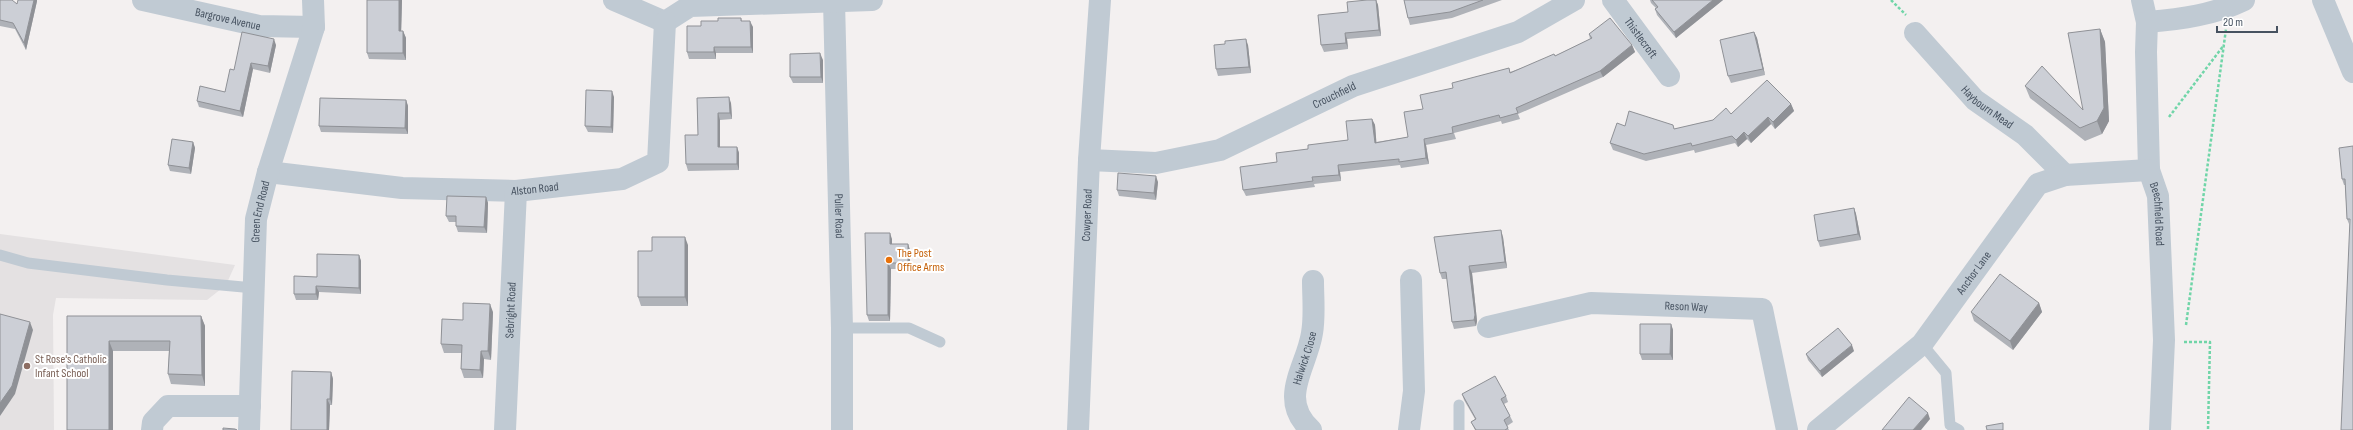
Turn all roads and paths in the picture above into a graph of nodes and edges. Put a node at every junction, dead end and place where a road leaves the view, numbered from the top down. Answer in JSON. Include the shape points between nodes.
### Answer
{"nodes":[{"id":1,"x":143,"y":0,"type":"edge"},
{"id":2,"x":313,"y":0,"type":"edge"},
{"id":3,"x":614,"y":0,"type":"edge"},
{"id":4,"x":872,"y":0,"type":"edge"},
{"id":5,"x":1100,"y":0,"type":"edge"},
{"id":6,"x":1574,"y":0,"type":"edge"},
{"id":7,"x":1613,"y":0,"type":"edge"},
{"id":8,"x":2142,"y":0,"type":"edge"},
{"id":9,"x":2323,"y":0,"type":"edge"},
{"id":10,"x":834,"y":1,"type":"junction"},
{"id":11,"x":2235,"y":4,"type":"edge"},
{"id":12,"x":665,"y":22,"type":"junction"},
{"id":13,"x":2147,"y":22,"type":"junction"},
{"id":14,"x":314,"y":27,"type":"junction"},
{"id":15,"x":1915,"y":33,"type":"dead end"},
{"id":16,"x":2225,"y":45,"type":"junction"},
{"id":17,"x":2353,"y":72,"type":"edge"},
{"id":18,"x":1669,"y":76,"type":"dead end"},
{"id":19,"x":2167,"y":119,"type":"dead end"},
{"id":20,"x":1089,"y":160,"type":"junction"},
{"id":21,"x":2149,"y":170,"type":"junction"},
{"id":22,"x":268,"y":172,"type":"junction"},
{"id":23,"x":2065,"y":175,"type":"junction"},
{"id":24,"x":516,"y":191,"type":"junction"},
{"id":25,"x":0,"y":255,"type":"edge"},
{"id":26,"x":1411,"y":280,"type":"dead end"},
{"id":27,"x":1313,"y":281,"type":"dead end"},
{"id":28,"x":254,"y":288,"type":"junction"},
{"id":29,"x":2186,"y":326,"type":"dead end"},
{"id":30,"x":1488,"y":327,"type":"dead end"},
{"id":31,"x":842,"y":328,"type":"junction"},
{"id":32,"x":2185,"y":334,"type":"dead end"},
{"id":33,"x":940,"y":342,"type":"dead end"},
{"id":34,"x":1922,"y":344,"type":"junction"},
{"id":35,"x":1459,"y":405,"type":"dead end"},
{"id":36,"x":250,"y":406,"type":"junction"},
{"id":37,"x":152,"y":430,"type":"edge"},
{"id":38,"x":249,"y":430,"type":"edge"},
{"id":39,"x":505,"y":430,"type":"edge"},
{"id":40,"x":842,"y":430,"type":"edge"},
{"id":41,"x":1078,"y":430,"type":"edge"},
{"id":42,"x":1311,"y":430,"type":"edge"},
{"id":43,"x":1409,"y":430,"type":"edge"},
{"id":44,"x":1459,"y":430,"type":"edge"},
{"id":45,"x":1787,"y":430,"type":"edge"},
{"id":46,"x":1818,"y":430,"type":"edge"},
{"id":47,"x":1959,"y":430,"type":"edge"},
{"id":48,"x":2160,"y":430,"type":"edge"},
{"id":49,"x":2208,"y":430,"type":"edge"}],
"edges":[{"from":1,"to":14,"type":"street","name":"Bargrove Avenue","via":[[259,26]]},
{"from":2,"to":14,"type":"street","name":"Green End Road"},
{"from":3,"to":12,"type":"street"},
{"from":4,"to":10,"type":"street"},
{"from":5,"to":20,"type":"street","name":"Cowper Road"},
{"from":6,"to":20,"type":"street","name":"Crouchfield","via":[[1518,32],[1353,86],[1220,150],[1156,163]]},
{"from":7,"to":18,"type":"street","name":"Thistlecroft"},
{"from":8,"to":13,"type":"street","name":"Beechfield Road"},
{"from":9,"to":17,"type":"street"},
{"from":10,"to":12,"type":"street","via":[[690,6]]},
{"from":10,"to":31,"type":"street","name":"Puller Road"},
{"from":11,"to":13,"type":"street","via":[[2188,19]]},
{"from":11,"to":16,"type":"path"},
{"from":12,"to":24,"type":"street","name":"Alston Road","via":[[658,162],[622,179]]},
{"from":13,"to":21,"type":"street","name":"Beechfield Road"},
{"from":14,"to":22,"type":"street","name":"Green End Road"},
{"from":15,"to":23,"type":"street","name":"Haybourn Mead","via":[[1975,100],[2025,135]]},
{"from":16,"to":19,"type":"path"},
{"from":16,"to":29,"type":"path"},
{"from":20,"to":41,"type":"street","name":"Cowper Road"},
{"from":21,"to":23,"type":"street","name":"Anchor Lane"},
{"from":21,"to":48,"type":"street","name":"Beechfield Road","via":[[2158,196],[2164,340]]},
{"from":22,"to":24,"type":"street","name":"Alston Road","via":[[402,188]]},
{"from":22,"to":28,"type":"street","name":"Green End Road","via":[[256,219]]},
{"from":23,"to":34,"type":"street","name":"Anchor Lane","via":[[2038,184]]},
{"from":24,"to":39,"type":"street","name":"Sebright Road"},
{"from":25,"to":28,"type":"lane","via":[[28,263]]},
{"from":26,"to":43,"type":"street","via":[[1414,391]]},
{"from":27,"to":42,"type":"street","name":"Halwick Close","via":[[1312,333],[1295,390],[1296,406],[1301,420]]},
{"from":28,"to":36,"type":"street","name":"Green End Road"},
{"from":30,"to":45,"type":"street","name":"Reson Way","via":[[1591,303],[1762,309]]},
{"from":31,"to":33,"type":"lane","via":[[909,328]]},
{"from":31,"to":40,"type":"street","name":"Puller Road"},
{"from":32,"to":49,"type":"path","via":[[2184,342],[2210,342]]},
{"from":34,"to":46,"type":"street","name":"Anchor Lane"},
{"from":34,"to":47,"type":"lane","via":[[1946,372],[1950,425]]},
{"from":35,"to":44,"type":"lane"},
{"from":36,"to":37,"type":"street","via":[[168,406],[153,422]]},
{"from":36,"to":38,"type":"street","name":"Green End Road"}]}
